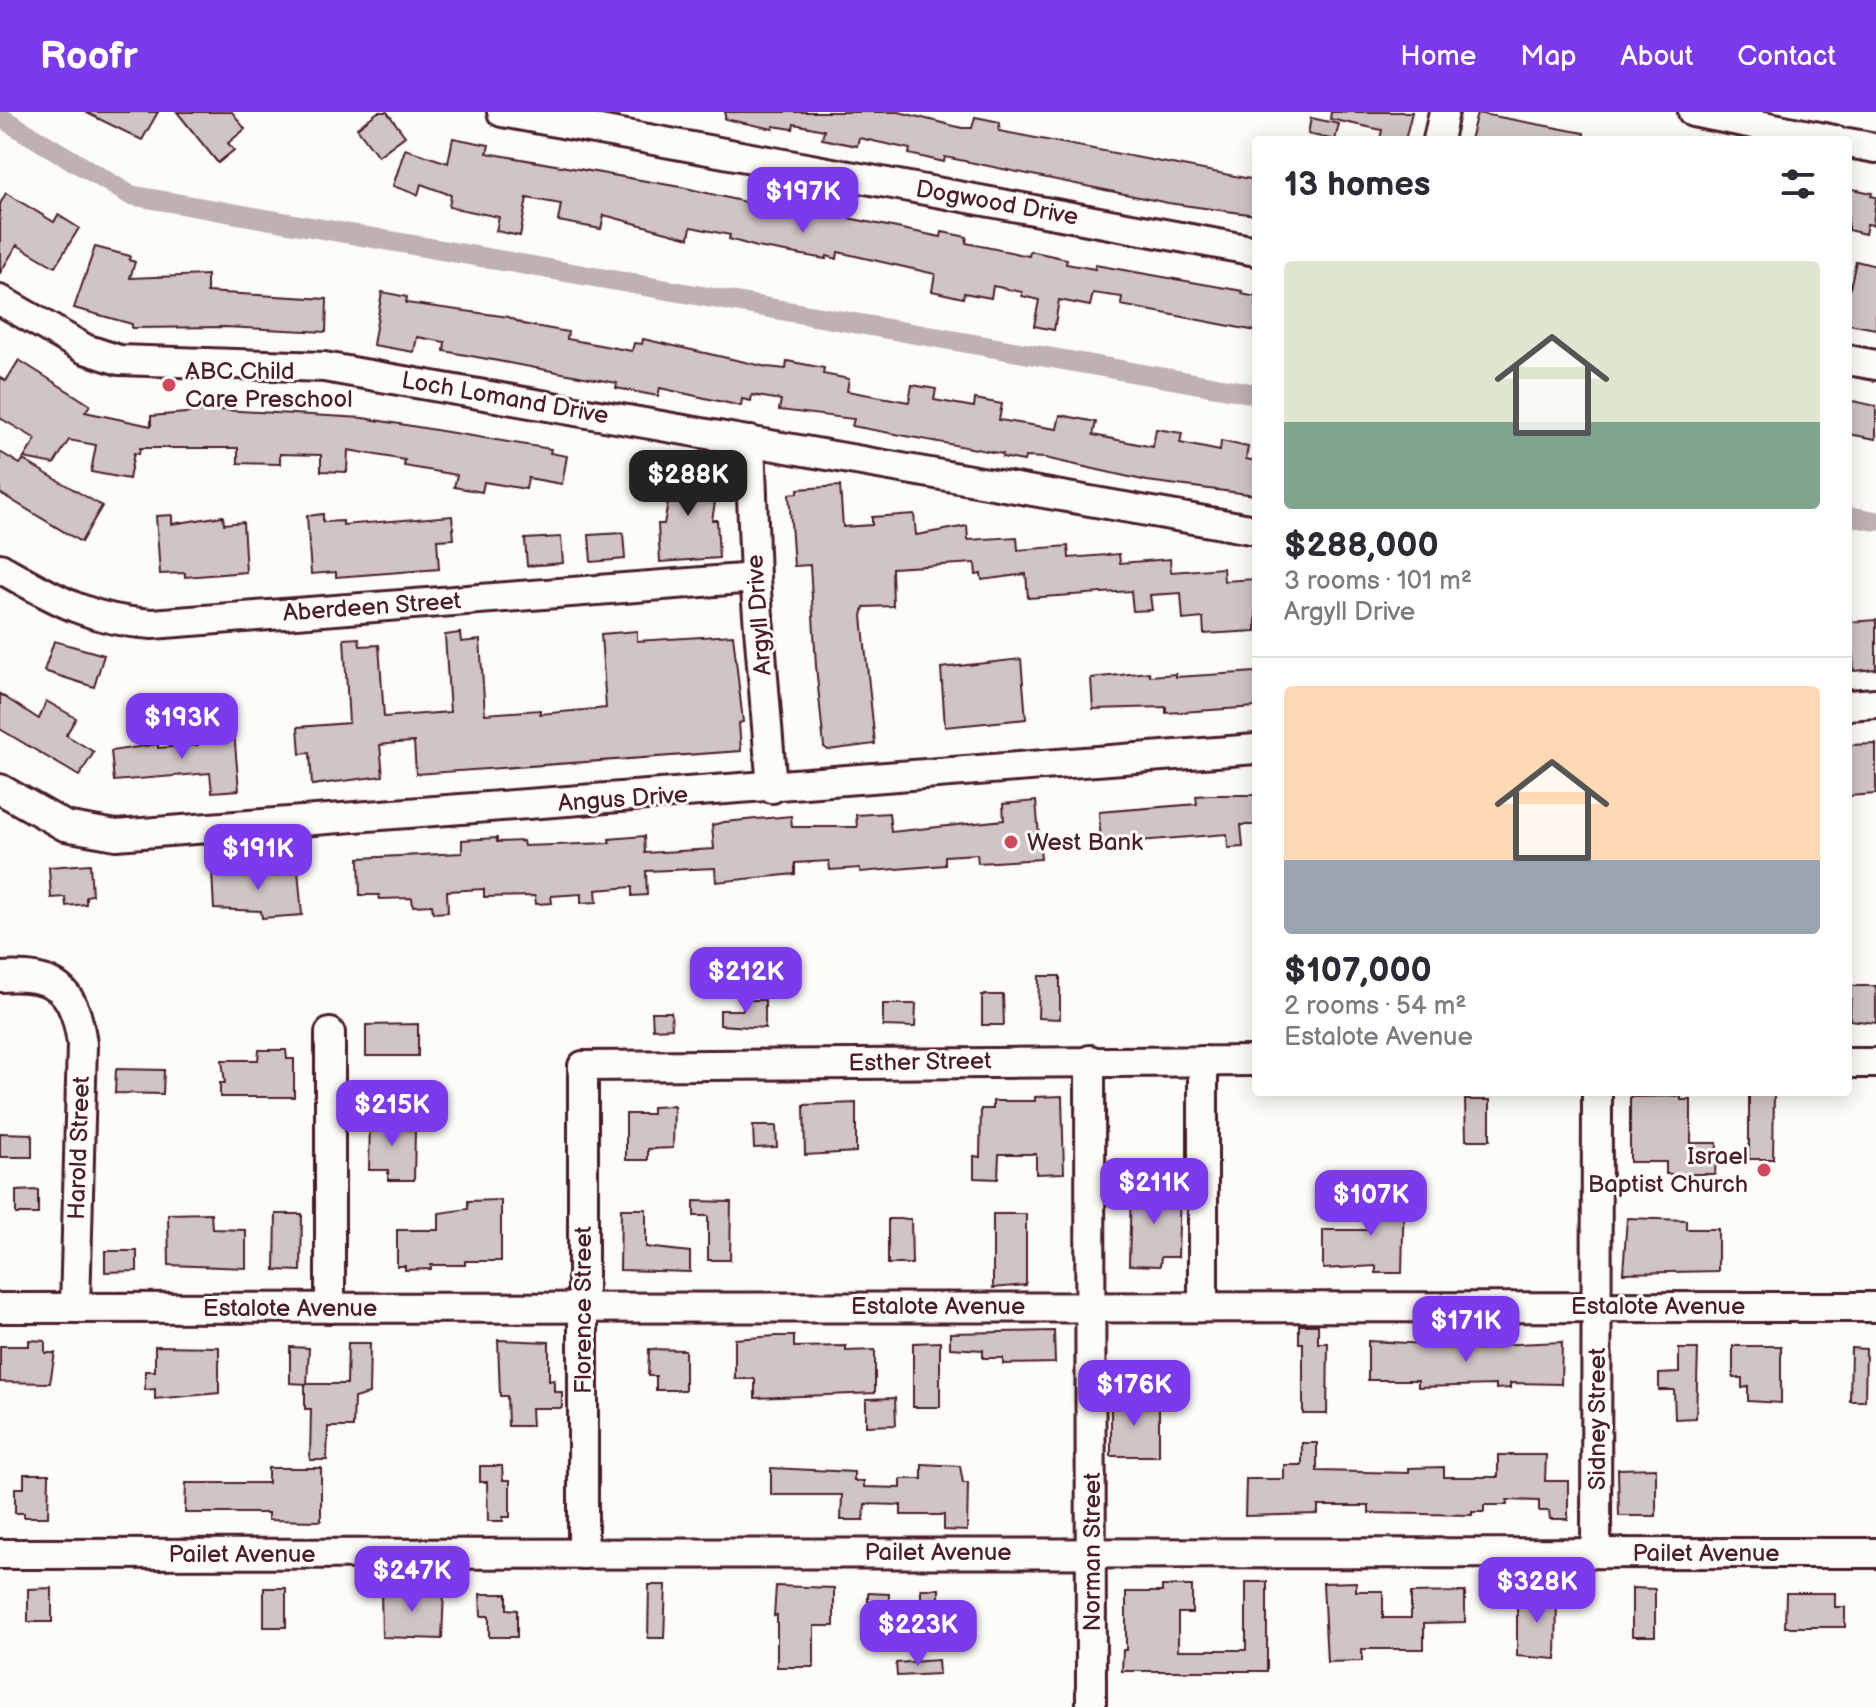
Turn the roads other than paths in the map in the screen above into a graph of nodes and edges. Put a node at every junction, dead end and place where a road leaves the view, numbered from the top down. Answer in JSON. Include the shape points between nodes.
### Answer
{"nodes":[{"id":1,"x":502,"y":112,"type":"edge"},
{"id":2,"x":1444,"y":112,"type":"edge"},
{"id":3,"x":1693,"y":112,"type":"edge"},
{"id":4,"x":1439,"y":136,"type":"edge"},
{"id":5,"x":1814,"y":136,"type":"edge"},
{"id":6,"x":1852,"y":144,"type":"edge"},
{"id":7,"x":1876,"y":148,"type":"edge"},
{"id":8,"x":1252,"y":250,"type":"edge"},
{"id":9,"x":0,"y":300,"type":"edge"},
{"id":10,"x":1852,"y":361,"type":"edge"},
{"id":11,"x":1876,"y":365,"type":"edge"},
{"id":12,"x":750,"y":441,"type":"junction"},
{"id":13,"x":1252,"y":529,"type":"edge"},
{"id":14,"x":0,"y":568,"type":"edge"},
{"id":15,"x":755,"y":578,"type":"junction"},
{"id":16,"x":1876,"y":703,"type":"edge"},
{"id":17,"x":1852,"y":705,"type":"edge"},
{"id":18,"x":1252,"y":749,"type":"edge"},
{"id":19,"x":772,"y":788,"type":"junction"},
{"id":20,"x":0,"y":789,"type":"edge"},
{"id":21,"x":0,"y":977,"type":"edge"},
{"id":22,"x":330,"y":1033,"type":"dead end"},
{"id":23,"x":1090,"y":1060,"type":"junction"},
{"id":24,"x":1203,"y":1061,"type":"junction"},
{"id":25,"x":1252,"y":1061,"type":"edge"},
{"id":26,"x":1852,"y":1063,"type":"edge"},
{"id":27,"x":1876,"y":1063,"type":"edge"},
{"id":28,"x":583,"y":1066,"type":"joint"},
{"id":29,"x":1597,"y":1096,"type":"edge"},
{"id":30,"x":1091,"y":1306,"type":"junction"},
{"id":31,"x":1203,"y":1306,"type":"junction"},
{"id":32,"x":1597,"y":1306,"type":"junction"},
{"id":33,"x":1876,"y":1307,"type":"edge"},
{"id":34,"x":0,"y":1308,"type":"edge"},
{"id":35,"x":75,"y":1308,"type":"junction"},
{"id":36,"x":330,"y":1308,"type":"junction"},
{"id":37,"x":582,"y":1308,"type":"junction"},
{"id":38,"x":1093,"y":1552,"type":"junction"},
{"id":39,"x":1596,"y":1553,"type":"junction"},
{"id":40,"x":1876,"y":1553,"type":"edge"},
{"id":41,"x":0,"y":1554,"type":"edge"},
{"id":42,"x":583,"y":1554,"type":"junction"},
{"id":43,"x":1091,"y":1707,"type":"edge"}],
"edges":[{"from":1,"to":8,"type":"street","name":"Dogwood Drive"},
{"from":2,"to":4,"type":"street"},
{"from":3,"to":5,"type":"street"},
{"from":6,"to":7,"type":"street"},
{"from":9,"to":12,"type":"street","name":"Loch Lomand Drive","via":[[85,349],[119,360],[324,367]]},
{"from":10,"to":11,"type":"street"},
{"from":12,"to":13,"type":"street","name":"Loch Lomand Drive"},
{"from":12,"to":15,"type":"street","name":"Argyll Drive"},
{"from":14,"to":15,"type":"street","name":"Aberdeen Street","via":[[73,609],[152,624]]},
{"from":15,"to":19,"type":"street","name":"Argyll Drive"},
{"from":16,"to":17,"type":"street"},
{"from":18,"to":19,"type":"street","name":"Angus Drive"},
{"from":19,"to":20,"type":"street","name":"Angus Drive","via":[[116,835],[65,826]]},
{"from":21,"to":35,"type":"street","name":"Harold Street","via":[[51,982],[77,1011],[82,1044]]},
{"from":22,"to":36,"type":"street"},
{"from":23,"to":24,"type":"street","name":"Esther Street"},
{"from":23,"to":28,"type":"street","name":"Esther Street"},
{"from":23,"to":30,"type":"street","name":"Norman Street"},
{"from":24,"to":25,"type":"street","name":"Esther Street"},
{"from":24,"to":31,"type":"street"},
{"from":26,"to":27,"type":"street"},
{"from":28,"to":37,"type":"street","name":"Florence Street"},
{"from":29,"to":32,"type":"street","name":"Sidney Street"},
{"from":30,"to":31,"type":"street","name":"Estalote Avenue"},
{"from":30,"to":37,"type":"street","name":"Estalote Avenue"},
{"from":30,"to":38,"type":"street","name":"Norman Street"},
{"from":31,"to":32,"type":"street","name":"Estalote Avenue"},
{"from":32,"to":33,"type":"street","name":"Estalote Avenue"},
{"from":32,"to":39,"type":"street","name":"Sidney Street"},
{"from":34,"to":35,"type":"street","name":"Estalote Avenue"},
{"from":35,"to":36,"type":"street","name":"Estalote Avenue"},
{"from":36,"to":37,"type":"street","name":"Estalote Avenue"},
{"from":37,"to":42,"type":"street","name":"Florence Street"},
{"from":38,"to":39,"type":"street","name":"Pailet Avenue"},
{"from":38,"to":42,"type":"street","name":"Pailet Avenue"},
{"from":38,"to":43,"type":"street","name":"Norman Street"},
{"from":39,"to":40,"type":"street","name":"Pailet Avenue"},
{"from":41,"to":42,"type":"street","name":"Pailet Avenue"}]}
